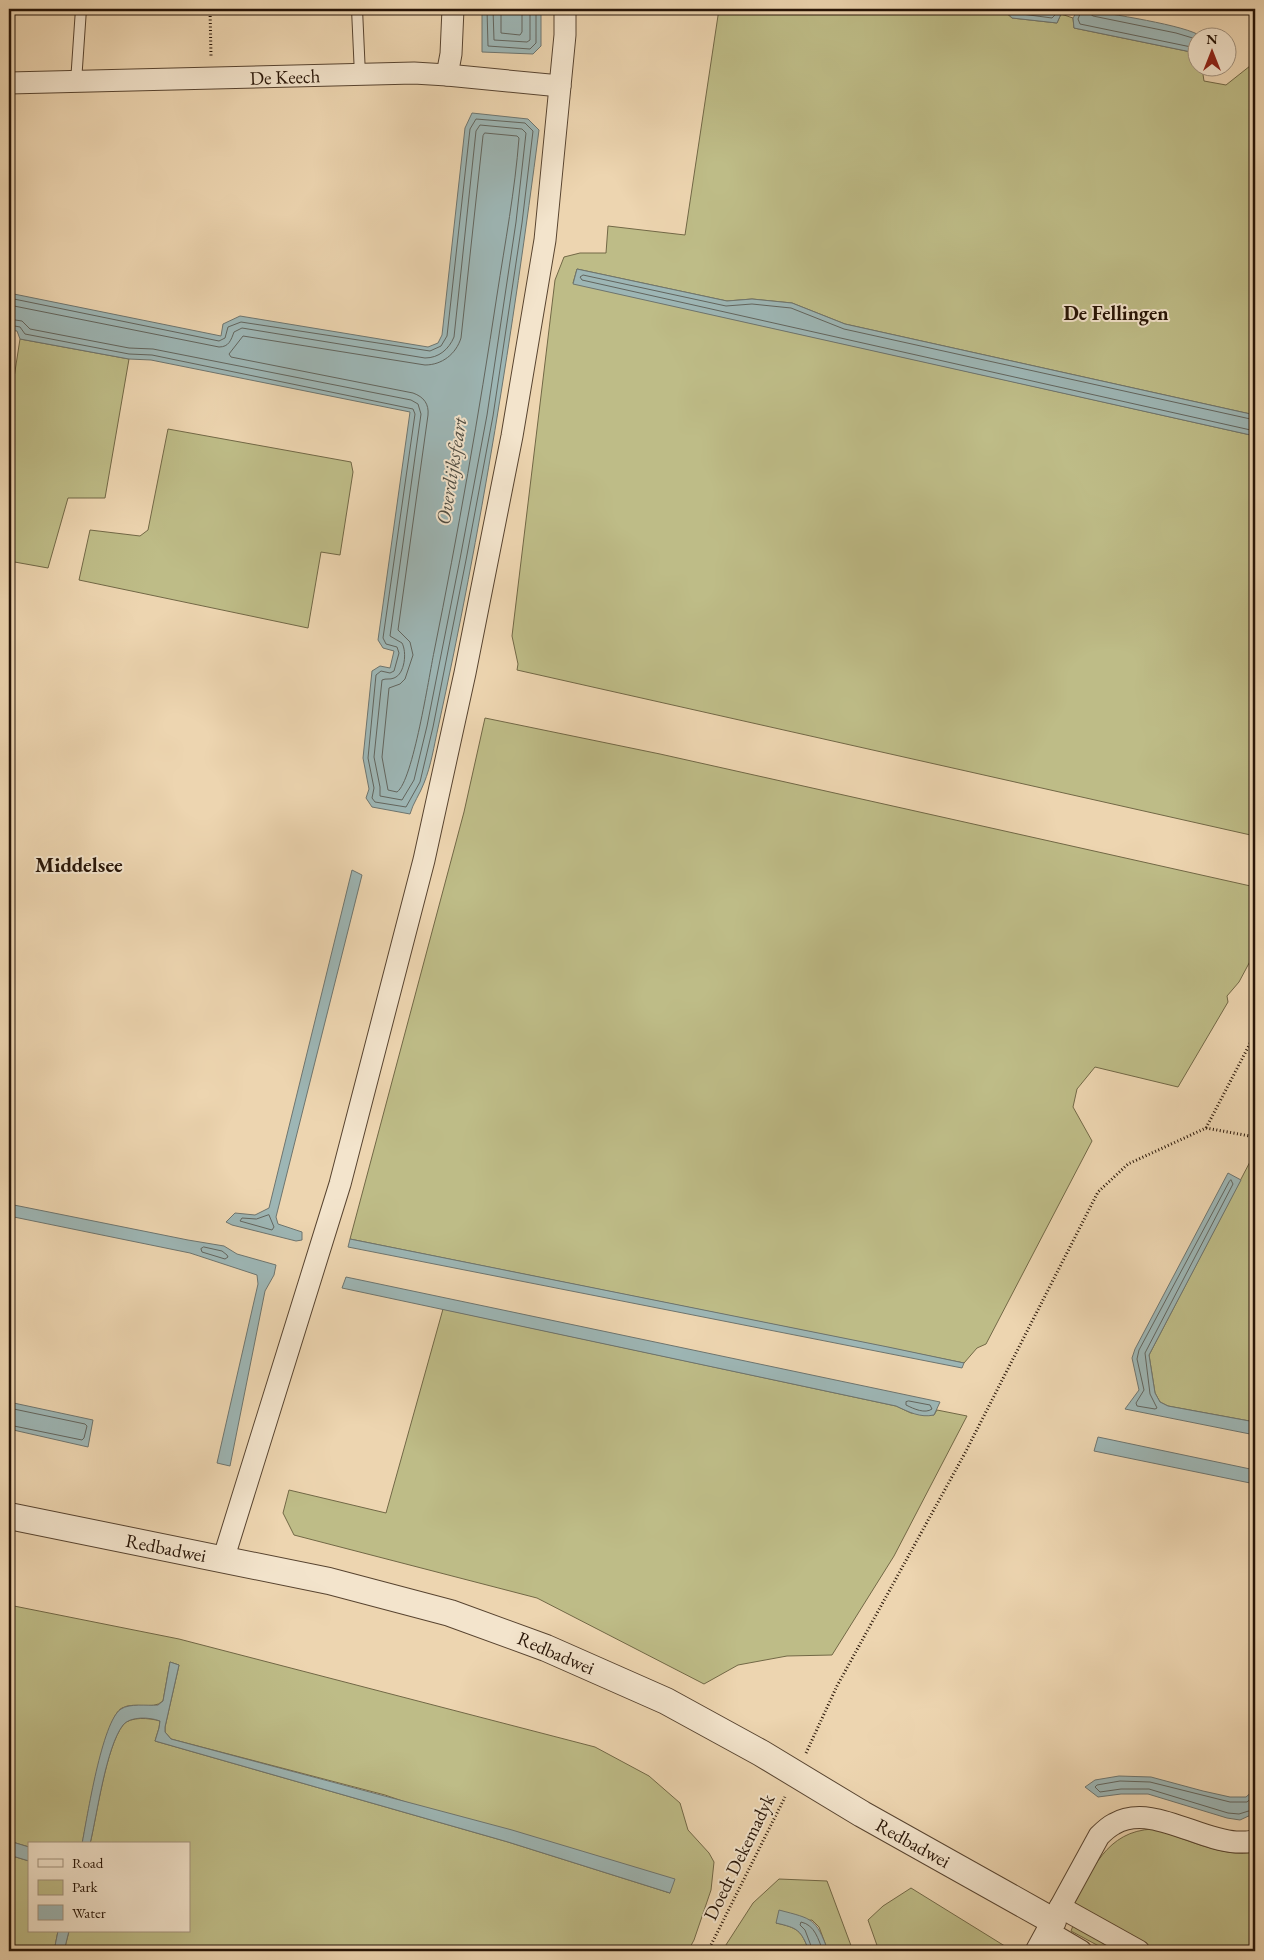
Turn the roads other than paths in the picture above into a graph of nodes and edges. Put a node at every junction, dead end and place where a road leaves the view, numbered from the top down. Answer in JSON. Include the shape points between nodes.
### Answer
{"nodes":[{"id":1,"x":81,"y":9,"type":"edge"},
{"id":2,"x":357,"y":9,"type":"edge"},
{"id":3,"x":453,"y":9,"type":"edge"},
{"id":4,"x":565,"y":9,"type":"edge"},
{"id":5,"x":360,"y":75,"type":"junction"},
{"id":6,"x":447,"y":75,"type":"junction"},
{"id":7,"x":76,"y":82,"type":"junction"},
{"id":8,"x":9,"y":84,"type":"edge"},
{"id":9,"x":560,"y":86,"type":"junction"},
{"id":10,"x":9,"y":1516,"type":"edge"},
{"id":11,"x":223,"y":1560,"type":"junction"},
{"id":12,"x":1255,"y":1840,"type":"edge"},
{"id":13,"x":1053,"y":1920,"type":"junction"},
{"id":14,"x":1036,"y":1951,"type":"edge"},
{"id":15,"x":1081,"y":1951,"type":"edge"},
{"id":16,"x":1139,"y":1951,"type":"edge"}],
"edges":[{"from":1,"to":7,"type":"lane"},
{"from":2,"to":5,"type":"lane"},
{"from":3,"to":6,"type":"street"},
{"from":4,"to":9,"type":"street"},
{"from":5,"to":6,"type":"street","name":"De Keech"},
{"from":5,"to":7,"type":"street","name":"De Keech"},
{"from":6,"to":9,"type":"street","name":"De Keech"},
{"from":7,"to":8,"type":"street","name":"De Keech"},
{"from":9,"to":11,"type":"street","via":[[545,240],[512,436],[418,888],[340,1184]]},
{"from":10,"to":11,"type":"street","name":"Redbadwei"},
{"from":11,"to":13,"type":"street","name":"Redbadwei","via":[[390,1596],[496,1628],[556,1652],[666,1701]]},
{"from":12,"to":13,"type":"street","via":[[1229,1841],[1153,1818],[1132,1818],[1114,1824],[1099,1836]]},
{"from":13,"to":14,"type":"street"},
{"from":13,"to":15,"type":"street","name":"Redbadwei"},
{"from":13,"to":16,"type":"street","name":"Redbadwei"}]}
